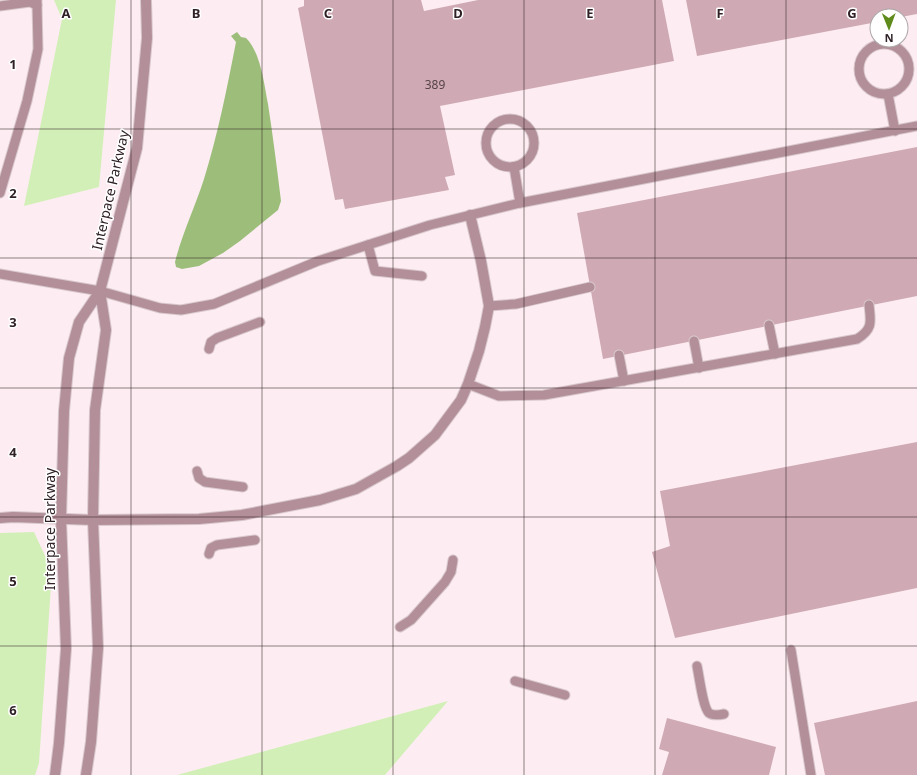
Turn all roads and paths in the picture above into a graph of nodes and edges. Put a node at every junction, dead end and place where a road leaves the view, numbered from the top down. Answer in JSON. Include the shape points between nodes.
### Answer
{"nodes":[{"id":1,"x":146,"y":0,"type":"edge"},
{"id":2,"x":37,"y":2,"type":"edge"},
{"id":3,"x":0,"y":6,"type":"edge"},
{"id":4,"x":888,"y":94,"type":"junction"},
{"id":5,"x":917,"y":126,"type":"edge"},
{"id":6,"x":895,"y":131,"type":"junction"},
{"id":7,"x":514,"y":167,"type":"junction"},
{"id":8,"x":0,"y":193,"type":"edge"},
{"id":9,"x":520,"y":203,"type":"junction"},
{"id":10,"x":470,"y":215,"type":"junction"},
{"id":11,"x":368,"y":245,"type":"junction"},
{"id":12,"x":0,"y":274,"type":"edge"},
{"id":13,"x":422,"y":276,"type":"dead end"},
{"id":14,"x":590,"y":287,"type":"dead end"},
{"id":15,"x":100,"y":291,"type":"junction"},
{"id":16,"x":869,"y":305,"type":"dead end"},
{"id":17,"x":488,"y":306,"type":"junction"},
{"id":18,"x":260,"y":322,"type":"dead end"},
{"id":19,"x":769,"y":325,"type":"dead end"},
{"id":20,"x":694,"y":341,"type":"dead end"},
{"id":21,"x":209,"y":349,"type":"dead end"},
{"id":22,"x":775,"y":354,"type":"junction"},
{"id":23,"x":619,"y":356,"type":"dead end"},
{"id":24,"x":699,"y":368,"type":"junction"},
{"id":25,"x":624,"y":381,"type":"junction"},
{"id":26,"x":468,"y":384,"type":"junction"},
{"id":27,"x":197,"y":471,"type":"dead end"},
{"id":28,"x":243,"y":487,"type":"dead end"},
{"id":29,"x":0,"y":518,"type":"edge"},
{"id":30,"x":61,"y":519,"type":"junction"},
{"id":31,"x":93,"y":520,"type":"junction"},
{"id":32,"x":255,"y":540,"type":"dead end"},
{"id":33,"x":209,"y":554,"type":"dead end"},
{"id":34,"x":453,"y":560,"type":"dead end"},
{"id":35,"x":400,"y":627,"type":"dead end"},
{"id":36,"x":791,"y":650,"type":"dead end"},
{"id":37,"x":698,"y":666,"type":"dead end"},
{"id":38,"x":515,"y":681,"type":"dead end"},
{"id":39,"x":565,"y":695,"type":"dead end"},
{"id":40,"x":724,"y":714,"type":"dead end"},
{"id":41,"x":55,"y":775,"type":"edge"},
{"id":42,"x":86,"y":775,"type":"edge"},
{"id":43,"x":811,"y":775,"type":"edge"}],
"edges":[{"from":1,"to":15,"type":"street","name":"Interpace Parkway","via":[[147,38],[136,148]]},
{"from":2,"to":3,"type":"lane"},
{"from":2,"to":8,"type":"lane","via":[[38,49],[27,101]]},
{"from":4,"to":4,"type":"lane","via":[[899,89],[907,80],[909,72],[905,56],[900,50],[885,44],[869,49],[863,56],[859,71],[863,83],[872,91]]},
{"from":4,"to":6,"type":"lane"},
{"from":5,"to":6,"type":"lane"},
{"from":6,"to":9,"type":"lane"},
{"from":7,"to":7,"type":"lane","via":[[528,160],[532,154],[534,138],[531,131],[520,121],[504,119],[497,122],[487,133],[485,148],[488,155],[499,165],[506,168]]},
{"from":7,"to":9,"type":"lane"},
{"from":9,"to":10,"type":"lane"},
{"from":10,"to":11,"type":"lane"},
{"from":10,"to":17,"type":"street"},
{"from":11,"to":13,"type":"lane","via":[[375,271]]},
{"from":11,"to":15,"type":"lane","via":[[318,261],[214,304],[181,310],[160,308]]},
{"from":12,"to":15,"type":"lane"},
{"from":14,"to":17,"type":"lane","via":[[516,304]]},
{"from":15,"to":30,"type":"street","name":"Interpace Parkway","via":[[79,322],[69,358],[64,411]]},
{"from":15,"to":31,"type":"street","name":"Interpace Parkway","via":[[106,330],[95,410]]},
{"from":16,"to":22,"type":"lane","via":[[871,322],[858,340]]},
{"from":17,"to":26,"type":"street","via":[[485,327]]},
{"from":18,"to":21,"type":"lane","via":[[217,338],[211,342]]},
{"from":19,"to":22,"type":"lane"},
{"from":20,"to":24,"type":"lane"},
{"from":22,"to":24,"type":"lane"},
{"from":23,"to":25,"type":"lane"},
{"from":24,"to":25,"type":"lane"},
{"from":25,"to":26,"type":"lane","via":[[544,395],[499,396]]},
{"from":26,"to":31,"type":"street","via":[[461,400],[435,435],[409,458],[356,489],[320,500],[242,515],[199,520]]},
{"from":27,"to":28,"type":"lane","via":[[199,478],[205,482]]},
{"from":29,"to":30,"type":"street"},
{"from":30,"to":31,"type":"street"},
{"from":30,"to":41,"type":"street","name":"Interpace Parkway","via":[[66,649]]},
{"from":31,"to":42,"type":"street","name":"Interpace Parkway","via":[[98,648]]},
{"from":32,"to":33,"type":"lane","via":[[217,545],[211,548]]},
{"from":34,"to":35,"type":"lane","via":[[451,572],[445,582],[410,620]]},
{"from":36,"to":43,"type":"lane"},
{"from":37,"to":40,"type":"lane","via":[[705,707],[709,713]]},
{"from":38,"to":39,"type":"lane"}]}
